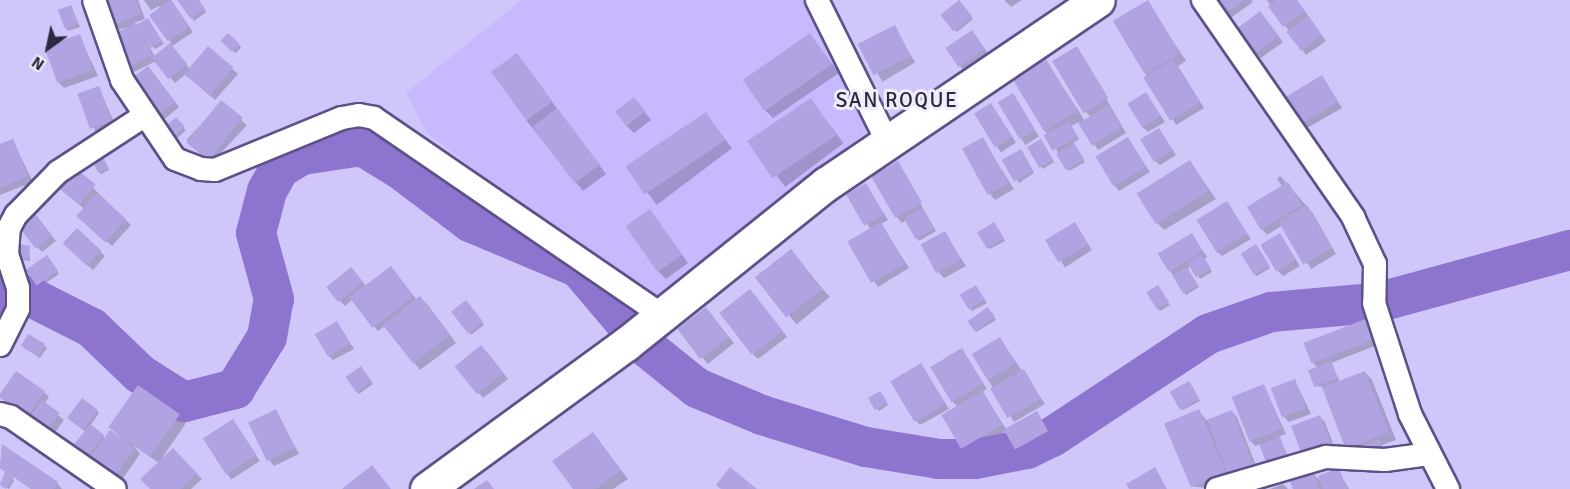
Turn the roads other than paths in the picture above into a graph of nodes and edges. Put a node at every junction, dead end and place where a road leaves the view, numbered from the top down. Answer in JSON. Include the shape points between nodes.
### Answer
{"nodes":[{"id":1,"x":94,"y":0,"type":"edge"},
{"id":2,"x":817,"y":0,"type":"edge"},
{"id":3,"x":1098,"y":0,"type":"edge"},
{"id":4,"x":1203,"y":0,"type":"edge"},
{"id":5,"x":144,"y":116,"type":"junction"},
{"id":6,"x":887,"y":141,"type":"junction"},
{"id":7,"x":644,"y":330,"type":"junction"},
{"id":8,"x":0,"y":345,"type":"edge"},
{"id":9,"x":0,"y":414,"type":"edge"},
{"id":10,"x":1429,"y":454,"type":"junction"},
{"id":11,"x":115,"y":489,"type":"edge"},
{"id":12,"x":427,"y":489,"type":"edge"},
{"id":13,"x":1217,"y":489,"type":"edge"},
{"id":14,"x":1448,"y":489,"type":"edge"}],
"edges":[{"from":1,"to":5,"type":"street","via":[[122,80]]},
{"from":2,"to":6,"type":"street"},
{"from":3,"to":6,"type":"main road"},
{"from":4,"to":10,"type":"street","via":[[1353,217],[1375,264],[1374,303],[1410,414]]},
{"from":5,"to":7,"type":"street","via":[[175,159],[215,170],[342,118],[374,118]]},
{"from":5,"to":8,"type":"street","via":[[58,172],[16,215],[9,228],[7,254],[18,299]]},
{"from":6,"to":7,"type":"main road","via":[[826,184]]},
{"from":7,"to":12,"type":"main road"},
{"from":9,"to":11,"type":"street"},
{"from":10,"to":13,"type":"street","via":[[1385,460],[1326,457]]},
{"from":10,"to":14,"type":"street"}]}
